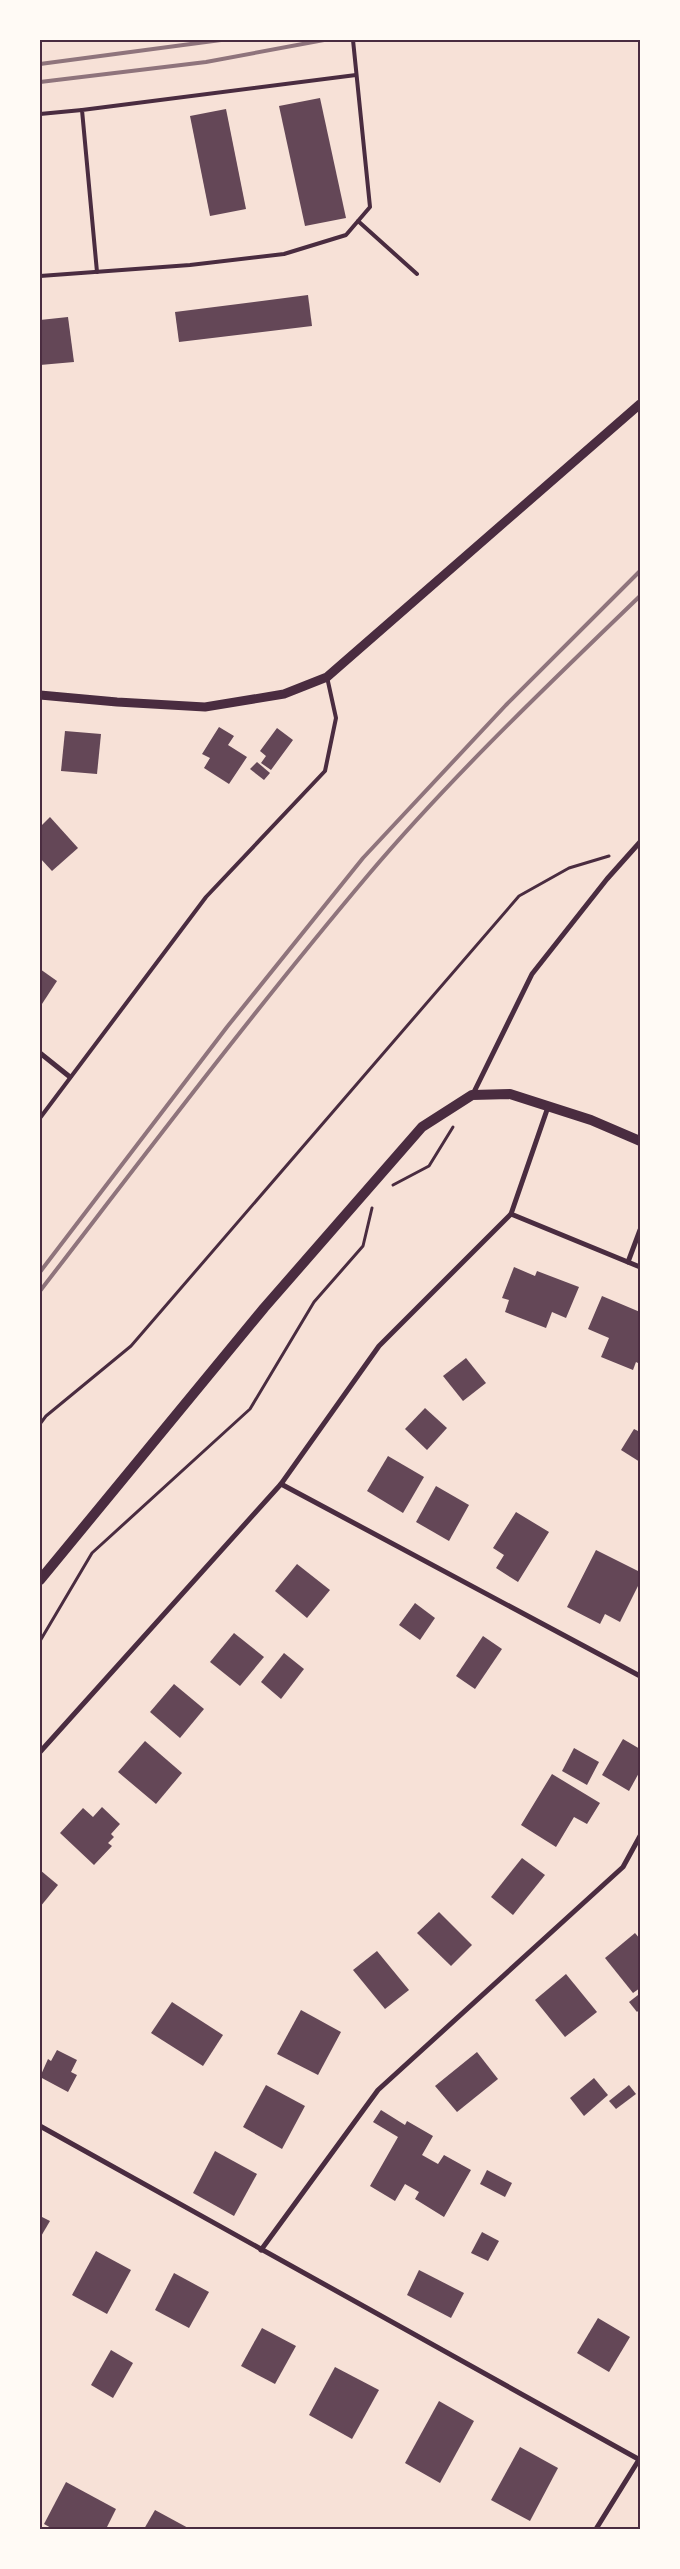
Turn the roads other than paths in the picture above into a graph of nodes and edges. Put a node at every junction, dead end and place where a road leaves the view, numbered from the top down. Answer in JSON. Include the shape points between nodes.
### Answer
{"nodes":[{"id":1,"x":353,"y":40,"type":"edge"},
{"id":2,"x":356,"y":75,"type":"junction"},
{"id":3,"x":82,"y":110,"type":"junction"},
{"id":4,"x":40,"y":114,"type":"edge"},
{"id":5,"x":358,"y":221,"type":"junction"},
{"id":6,"x":97,"y":272,"type":"junction"},
{"id":7,"x":417,"y":274,"type":"dead end"},
{"id":8,"x":40,"y":276,"type":"edge"},
{"id":9,"x":640,"y":404,"type":"edge"},
{"id":10,"x":327,"y":677,"type":"junction"},
{"id":11,"x":40,"y":695,"type":"edge"},
{"id":12,"x":640,"y":842,"type":"edge"},
{"id":13,"x":40,"y":1054,"type":"edge"},
{"id":14,"x":70,"y":1077,"type":"junction"},
{"id":15,"x":472,"y":1095,"type":"junction"},
{"id":16,"x":548,"y":1106,"type":"junction"},
{"id":17,"x":40,"y":1118,"type":"edge"},
{"id":18,"x":640,"y":1141,"type":"edge"},
{"id":19,"x":510,"y":1214,"type":"junction"},
{"id":20,"x":640,"y":1230,"type":"edge"},
{"id":21,"x":628,"y":1262,"type":"junction"},
{"id":22,"x":640,"y":1267,"type":"edge"},
{"id":23,"x":281,"y":1484,"type":"junction"},
{"id":24,"x":40,"y":1580,"type":"edge"},
{"id":25,"x":640,"y":1676,"type":"edge"},
{"id":26,"x":40,"y":1752,"type":"edge"},
{"id":27,"x":640,"y":1836,"type":"edge"},
{"id":28,"x":40,"y":2126,"type":"edge"},
{"id":29,"x":261,"y":2250,"type":"junction"},
{"id":30,"x":640,"y":2459,"type":"edge"},
{"id":31,"x":596,"y":2529,"type":"edge"}],
"edges":[{"from":1,"to":2,"type":"lane"},
{"from":2,"to":3,"type":"lane"},
{"from":2,"to":5,"type":"lane","via":[[370,207]]},
{"from":3,"to":4,"type":"lane"},
{"from":3,"to":6,"type":"lane"},
{"from":5,"to":6,"type":"lane","via":[[346,235],[284,254]]},
{"from":5,"to":7,"type":"lane"},
{"from":6,"to":8,"type":"lane"},
{"from":9,"to":10,"type":"street"},
{"from":10,"to":11,"type":"street","via":[[284,694],[205,707]]},
{"from":10,"to":14,"type":"lane","via":[[336,718],[325,771],[206,897]]},
{"from":12,"to":15,"type":"street","via":[[532,974]]},
{"from":13,"to":14,"type":"street"},
{"from":14,"to":17,"type":"lane"},
{"from":15,"to":16,"type":"main road","via":[[510,1094]]},
{"from":15,"to":24,"type":"main road","via":[[422,1127],[264,1308]]},
{"from":16,"to":18,"type":"main road"},
{"from":16,"to":19,"type":"street"},
{"from":19,"to":21,"type":"street"},
{"from":19,"to":23,"type":"street","via":[[378,1346]]},
{"from":20,"to":21,"type":"street"},
{"from":21,"to":22,"type":"street"},
{"from":23,"to":25,"type":"street"},
{"from":23,"to":26,"type":"street"},
{"from":27,"to":29,"type":"street","via":[[623,1867],[378,2090]]},
{"from":28,"to":29,"type":"street"},
{"from":29,"to":30,"type":"street"},
{"from":30,"to":31,"type":"street"}]}
